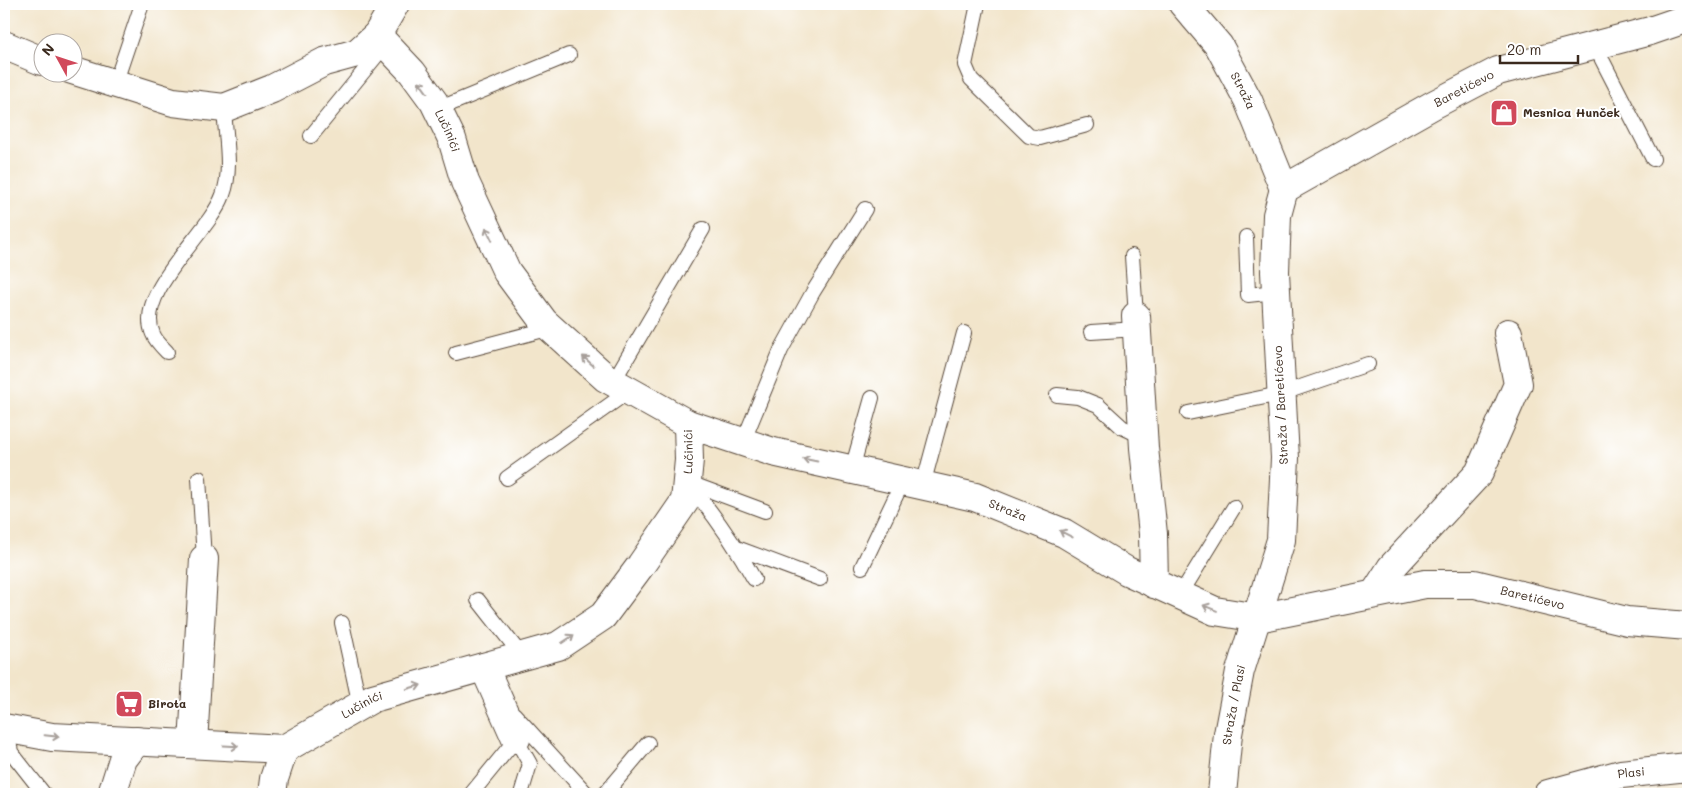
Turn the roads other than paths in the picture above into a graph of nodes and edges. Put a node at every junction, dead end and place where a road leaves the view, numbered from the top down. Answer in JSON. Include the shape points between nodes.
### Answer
{"nodes":[{"id":1,"x":395,"y":4,"type":"edge"},
{"id":2,"x":978,"y":4,"type":"edge"},
{"id":3,"x":1183,"y":4,"type":"edge"},
{"id":4,"x":141,"y":7,"type":"dead end"},
{"id":5,"x":1688,"y":18,"type":"edge"},
{"id":6,"x":381,"y":39,"type":"junction"},
{"id":7,"x":4,"y":45,"type":"edge"},
{"id":8,"x":1595,"y":46,"type":"junction"},
{"id":9,"x":569,"y":55,"type":"dead end"},
{"id":10,"x":32,"y":56,"type":"edge"},
{"id":11,"x":82,"y":73,"type":"edge"},
{"id":12,"x":115,"y":84,"type":"junction"},
{"id":13,"x":224,"y":108,"type":"junction"},
{"id":14,"x":438,"y":109,"type":"junction"},
{"id":15,"x":1087,"y":125,"type":"dead end"},
{"id":16,"x":311,"y":136,"type":"dead end"},
{"id":17,"x":1653,"y":159,"type":"dead end"},
{"id":18,"x":1284,"y":189,"type":"junction"},
{"id":19,"x":865,"y":209,"type":"dead end"},
{"id":20,"x":703,"y":229,"type":"dead end"},
{"id":21,"x":1246,"y":237,"type":"dead end"},
{"id":22,"x":1132,"y":256,"type":"dead end"},
{"id":23,"x":1276,"y":292,"type":"junction"},
{"id":24,"x":1137,"y":322,"type":"junction"},
{"id":25,"x":551,"y":328,"type":"junction"},
{"id":26,"x":1090,"y":332,"type":"dead end"},
{"id":27,"x":964,"y":333,"type":"dead end"},
{"id":28,"x":1508,"y":333,"type":"dead end"},
{"id":29,"x":166,"y":352,"type":"dead end"},
{"id":30,"x":456,"y":353,"type":"dead end"},
{"id":31,"x":1368,"y":364,"type":"dead end"},
{"id":32,"x":621,"y":387,"type":"junction"},
{"id":33,"x":1280,"y":394,"type":"junction"},
{"id":34,"x":1057,"y":395,"type":"dead end"},
{"id":35,"x":872,"y":398,"type":"dead end"},
{"id":36,"x":1188,"y":413,"type":"dead end"},
{"id":37,"x":688,"y":424,"type":"junction"},
{"id":38,"x":1144,"y":437,"type":"junction"},
{"id":39,"x":743,"y":442,"type":"junction"},
{"id":40,"x":852,"y":469,"type":"junction"},
{"id":41,"x":199,"y":478,"type":"dead end"},
{"id":42,"x":507,"y":478,"type":"dead end"},
{"id":43,"x":687,"y":482,"type":"junction"},
{"id":44,"x":913,"y":483,"type":"junction"},
{"id":45,"x":1234,"y":507,"type":"dead end"},
{"id":46,"x":765,"y":511,"type":"dead end"},
{"id":47,"x":737,"y":548,"type":"junction"},
{"id":48,"x":204,"y":559,"type":"joint"},
{"id":49,"x":862,"y":567,"type":"dead end"},
{"id":50,"x":754,"y":579,"type":"dead end"},
{"id":51,"x":820,"y":579,"type":"dead end"},
{"id":52,"x":1154,"y":584,"type":"junction"},
{"id":53,"x":1375,"y":593,"type":"junction"},
{"id":54,"x":1180,"y":595,"type":"junction"},
{"id":55,"x":478,"y":600,"type":"dead end"},
{"id":56,"x":1258,"y":618,"type":"junction"},
{"id":57,"x":342,"y":623,"type":"dead end"},
{"id":58,"x":1688,"y":626,"type":"edge"},
{"id":59,"x":522,"y":656,"type":"junction"},
{"id":60,"x":484,"y":667,"type":"junction"},
{"id":61,"x":498,"y":696,"type":"junction"},
{"id":62,"x":360,"y":706,"type":"junction"},
{"id":63,"x":5,"y":729,"type":"edge"},
{"id":64,"x":516,"y":739,"type":"junction"},
{"id":65,"x":137,"y":741,"type":"junction"},
{"id":66,"x":648,"y":743,"type":"dead end"},
{"id":67,"x":193,"y":744,"type":"junction"},
{"id":68,"x":284,"y":749,"type":"junction"},
{"id":69,"x":1688,"y":767,"type":"edge"},
{"id":70,"x":44,"y":794,"type":"edge"},
{"id":71,"x":112,"y":794,"type":"edge"},
{"id":72,"x":272,"y":794,"type":"edge"},
{"id":73,"x":471,"y":794,"type":"edge"},
{"id":74,"x":520,"y":794,"type":"edge"},
{"id":75,"x":586,"y":794,"type":"edge"},
{"id":76,"x":605,"y":794,"type":"edge"},
{"id":77,"x":1222,"y":794,"type":"edge"},
{"id":78,"x":1548,"y":794,"type":"edge"}],
"edges":[{"from":1,"to":6,"type":"street"},
{"from":2,"to":15,"type":"lane","via":[[965,65],[971,79],[1030,136],[1040,138]]},
{"from":3,"to":18,"type":"street","name":"Straža","via":[[1219,46],[1248,100]]},
{"from":4,"to":12,"type":"lane"},
{"from":5,"to":8,"type":"street","name":"Baretićevo"},
{"from":6,"to":13,"type":"street","via":[[357,54],[324,62],[272,89]]},
{"from":14,"to":6,"type":"street","name":"Lučinići","one_way":true,"via":[[412,72]]},
{"from":6,"to":16,"type":"lane"},
{"from":7,"to":10,"type":"street"},
{"from":8,"to":17,"type":"lane"},
{"from":8,"to":18,"type":"street","name":"Baretićevo","via":[[1498,71]]},
{"from":9,"to":14,"type":"lane"},
{"from":11,"to":12,"type":"street"},
{"from":12,"to":13,"type":"street","via":[[173,102]]},
{"from":13,"to":29,"type":"lane","via":[[228,181],[223,198],[206,227],[156,292],[150,313],[152,334]]},
{"from":25,"to":14,"type":"street","name":"Lučinići","one_way":true,"via":[[507,272],[465,182],[452,138]]},
{"from":18,"to":23,"type":"street","name":"Straža / Baretićevo","via":[[1277,215]]},
{"from":19,"to":39,"type":"lane","via":[[781,350]]},
{"from":20,"to":32,"type":"lane"},
{"from":21,"to":23,"type":"lane","via":[[1248,295]]},
{"from":22,"to":24,"type":"lane"},
{"from":23,"to":33,"type":"street","name":"Straža / Baretićevo"},
{"from":24,"to":26,"type":"lane"},
{"from":24,"to":38,"type":"street"},
{"from":25,"to":30,"type":"lane"},
{"from":32,"to":25,"type":"street","name":"Lučinići","one_way":true},
{"from":27,"to":44,"type":"lane"},
{"from":28,"to":53,"type":"street","via":[[1518,384],[1479,473],[1391,568]]},
{"from":31,"to":33,"type":"lane"},
{"from":32,"to":37,"type":"street","name":"Lučinići"},
{"from":32,"to":42,"type":"lane"},
{"from":33,"to":36,"type":"lane"},
{"from":33,"to":56,"type":"street","name":"Straža / Baretićevo","via":[[1285,458],[1281,540]]},
{"from":34,"to":38,"type":"lane","via":[[1078,397],[1098,406],[1122,427]]},
{"from":35,"to":40,"type":"lane"},
{"from":37,"to":39,"type":"street","name":"Straža"},
{"from":37,"to":43,"type":"street","name":"Lučinići"},
{"from":38,"to":52,"type":"street","via":[[1154,534]]},
{"from":40,"to":39,"type":"street","name":"Straža","one_way":true},
{"from":40,"to":44,"type":"street","name":"Straža"},
{"from":41,"to":48,"type":"lane"},
{"from":43,"to":46,"type":"lane"},
{"from":43,"to":47,"type":"lane"},
{"from":59,"to":43,"type":"street","name":"Lučinići","one_way":true,"via":[[558,646],[602,616],[685,501]]},
{"from":44,"to":49,"type":"lane"},
{"from":52,"to":44,"type":"street","name":"Straža","one_way":true,"via":[[1064,533],[975,497]]},
{"from":45,"to":54,"type":"lane"},
{"from":47,"to":50,"type":"lane"},
{"from":47,"to":51,"type":"lane"},
{"from":48,"to":67,"type":"street"},
{"from":52,"to":54,"type":"street","name":"Straža"},
{"from":53,"to":56,"type":"street","name":"Baretićevo"},
{"from":53,"to":58,"type":"street","name":"Baretićevo","via":[[1425,584],[1475,584],[1627,622]]},
{"from":56,"to":54,"type":"street","name":"Straža","one_way":true,"via":[[1215,611]]},
{"from":55,"to":59,"type":"lane"},
{"from":56,"to":77,"type":"street","name":"Straža / Plasi","via":[[1239,680],[1228,734]]},
{"from":57,"to":62,"type":"lane"},
{"from":59,"to":60,"type":"street","name":"Lučinići"},
{"from":60,"to":61,"type":"street"},
{"from":62,"to":60,"type":"street","name":"Lučinići","one_way":true,"via":[[373,698]]},
{"from":61,"to":64,"type":"street"},
{"from":61,"to":75,"type":"lane"},
{"from":62,"to":68,"type":"street","name":"Lučinići"},
{"from":63,"to":65,"type":"street","one_way":true,"via":[[52,737]]},
{"from":63,"to":70,"type":"lane","via":[[12,752]]},
{"from":64,"to":73,"type":"lane"},
{"from":64,"to":74,"type":"lane","via":[[530,764]]},
{"from":65,"to":67,"type":"street"},
{"from":65,"to":71,"type":"street","via":[[123,760]]},
{"from":66,"to":76,"type":"lane"},
{"from":67,"to":68,"type":"street","one_way":true},
{"from":68,"to":72,"type":"street"},
{"from":69,"to":78,"type":"street","name":"Plasi","via":[[1621,774]]}]}
